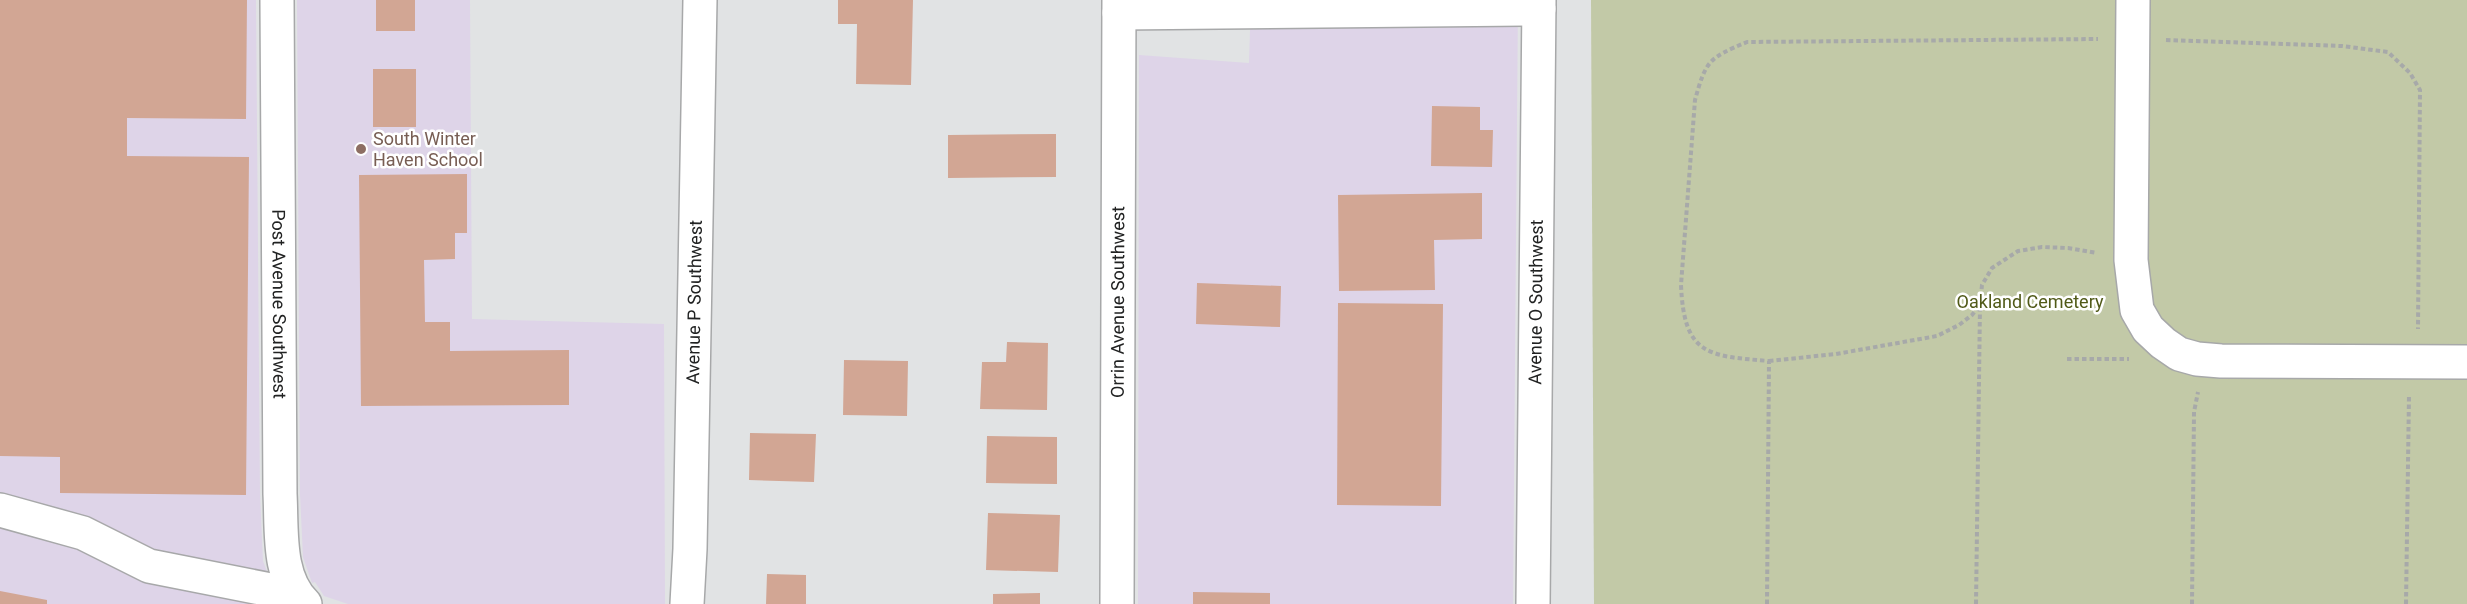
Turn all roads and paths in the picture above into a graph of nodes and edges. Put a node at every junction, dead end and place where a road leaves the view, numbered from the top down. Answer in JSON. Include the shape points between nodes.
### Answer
{"nodes":[{"id":1,"x":277,"y":0,"type":"edge"},
{"id":2,"x":700,"y":0,"type":"edge"},
{"id":3,"x":2133,"y":0,"type":"edge"},
{"id":4,"x":1539,"y":5,"type":"edge"},
{"id":5,"x":1119,"y":6,"type":"edge"},
{"id":6,"x":2133,"y":39,"type":"junction"},
{"id":7,"x":2131,"y":260,"type":"junction"},
{"id":8,"x":1980,"y":305,"type":"junction"},
{"id":9,"x":1769,"y":361,"type":"junction"},
{"id":10,"x":2221,"y":361,"type":"junction"},
{"id":11,"x":2418,"y":362,"type":"junction"},
{"id":12,"x":2467,"y":362,"type":"edge"},
{"id":13,"x":0,"y":510,"type":"edge"},
{"id":14,"x":300,"y":600,"type":"edge"},
{"id":15,"x":687,"y":604,"type":"edge"},
{"id":16,"x":1117,"y":604,"type":"edge"},
{"id":17,"x":1533,"y":604,"type":"edge"},
{"id":18,"x":1767,"y":604,"type":"edge"},
{"id":19,"x":1976,"y":604,"type":"edge"},
{"id":20,"x":2192,"y":604,"type":"edge"},
{"id":21,"x":2406,"y":604,"type":"edge"}],
"edges":[{"from":1,"to":14,"type":"street","name":"Post Avenue Southwest","via":[[280,494],[283,561]]},
{"from":2,"to":15,"type":"street","name":"Avenue P Southwest"},
{"from":3,"to":6,"type":"street"},
{"from":4,"to":5,"type":"street"},
{"from":4,"to":17,"type":"street","name":"Avenue O Southwest"},
{"from":5,"to":16,"type":"street","name":"Orrin Avenue Southwest"},
{"from":6,"to":7,"type":"street"},
{"from":6,"to":9,"type":"path","via":[[1747,42],[1716,55],[1702,72],[1695,100],[1682,312],[1699,346],[1717,356]]},
{"from":6,"to":11,"type":"path","via":[[2376,50],[2388,52],[2410,73],[2420,90]]},
{"from":7,"to":8,"type":"path","via":[[2068,248],[2018,251],[1992,268],[1982,285]]},
{"from":7,"to":10,"type":"street","via":[[2137,310],[2148,328],[2179,354]]},
{"from":8,"to":9,"type":"path","via":[[1959,325],[1937,336]]},
{"from":8,"to":19,"type":"path"},
{"from":9,"to":18,"type":"path"},
{"from":10,"to":11,"type":"street"},
{"from":10,"to":20,"type":"path","via":[[2204,378],[2195,399]]},
{"from":11,"to":12,"type":"street"},
{"from":11,"to":21,"type":"path","via":[[2410,380]]},
{"from":13,"to":14,"type":"street","via":[[83,533],[149,566]]}]}
